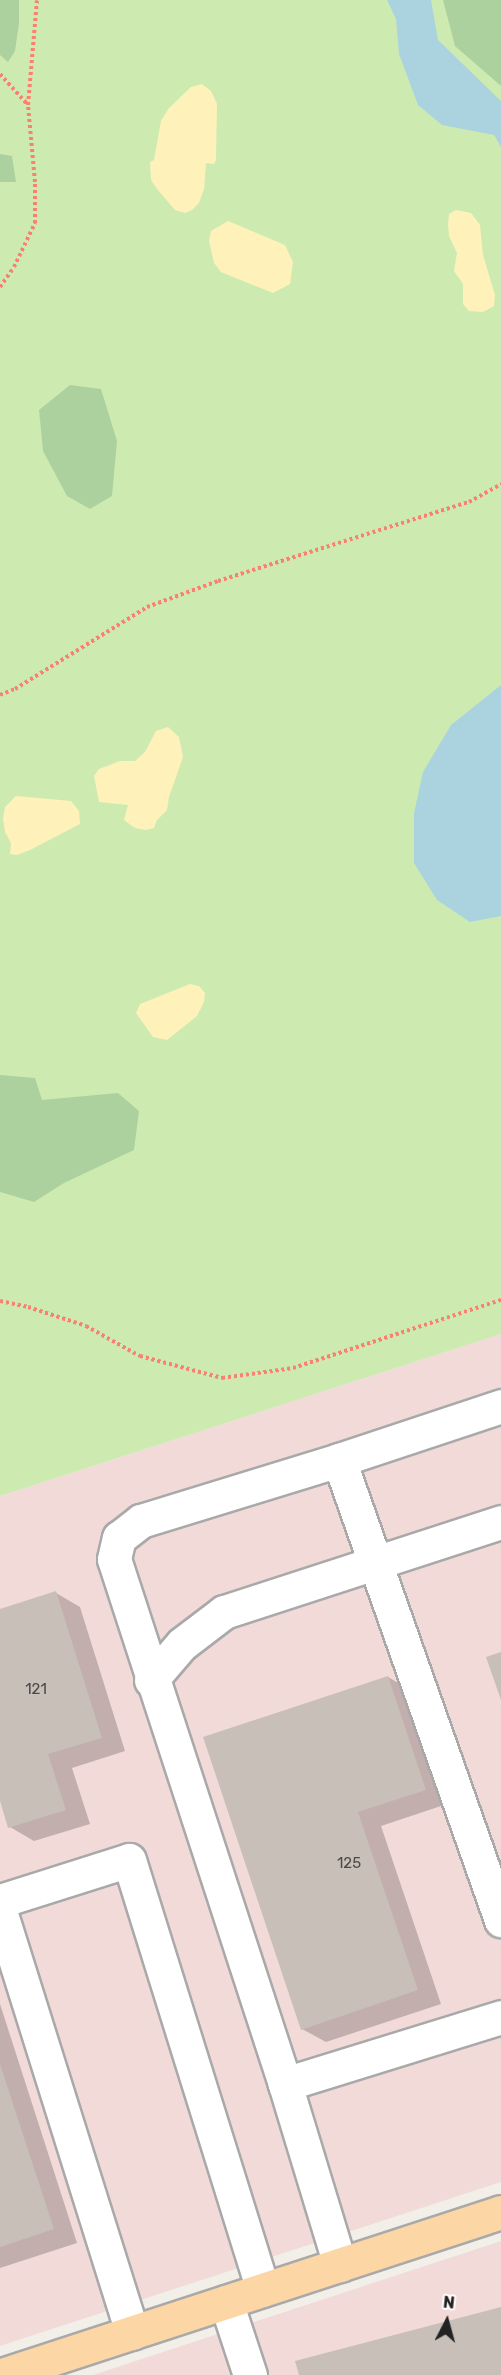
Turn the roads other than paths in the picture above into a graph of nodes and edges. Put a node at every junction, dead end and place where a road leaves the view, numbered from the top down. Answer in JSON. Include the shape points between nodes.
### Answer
{"nodes":[{"id":1,"x":501,"y":1406,"type":"edge"},
{"id":2,"x":339,"y":1460,"type":"junction"},
{"id":3,"x":501,"y":1522,"type":"edge"},
{"id":4,"x":373,"y":1562,"type":"junction"},
{"id":5,"x":151,"y":1680,"type":"junction"},
{"id":6,"x":0,"y":1900,"type":"edge"},
{"id":7,"x":0,"y":1911,"type":"edge"},
{"id":8,"x":501,"y":1920,"type":"edge"},
{"id":9,"x":501,"y":2018,"type":"edge"},
{"id":10,"x":285,"y":2084,"type":"junction"},
{"id":11,"x":501,"y":2212,"type":"edge"},
{"id":12,"x":340,"y":2265,"type":"junction"},
{"id":13,"x":263,"y":2290,"type":"junction"},
{"id":14,"x":226,"y":2302,"type":"junction"},
{"id":15,"x":132,"y":2333,"type":"junction"},
{"id":16,"x":11,"y":2374,"type":"edge"},
{"id":17,"x":250,"y":2375,"type":"edge"}],
"edges":[{"from":1,"to":2,"type":"lane"},
{"from":2,"to":4,"type":"lane"},
{"from":2,"to":5,"type":"lane","via":[[141,1521],[119,1538],[114,1559]]},
{"from":3,"to":4,"type":"lane"},
{"from":4,"to":5,"type":"lane","via":[[224,1612],[182,1644]]},
{"from":4,"to":8,"type":"lane"},
{"from":5,"to":10,"type":"lane"},
{"from":6,"to":13,"type":"lane","via":[[129,1860]]},
{"from":7,"to":15,"type":"lane"},
{"from":9,"to":10,"type":"lane"},
{"from":10,"to":12,"type":"lane"},
{"from":11,"to":12,"type":"main road"},
{"from":12,"to":13,"type":"main road"},
{"from":13,"to":14,"type":"main road"},
{"from":14,"to":15,"type":"main road"},
{"from":14,"to":17,"type":"lane"},
{"from":15,"to":16,"type":"main road"}]}
